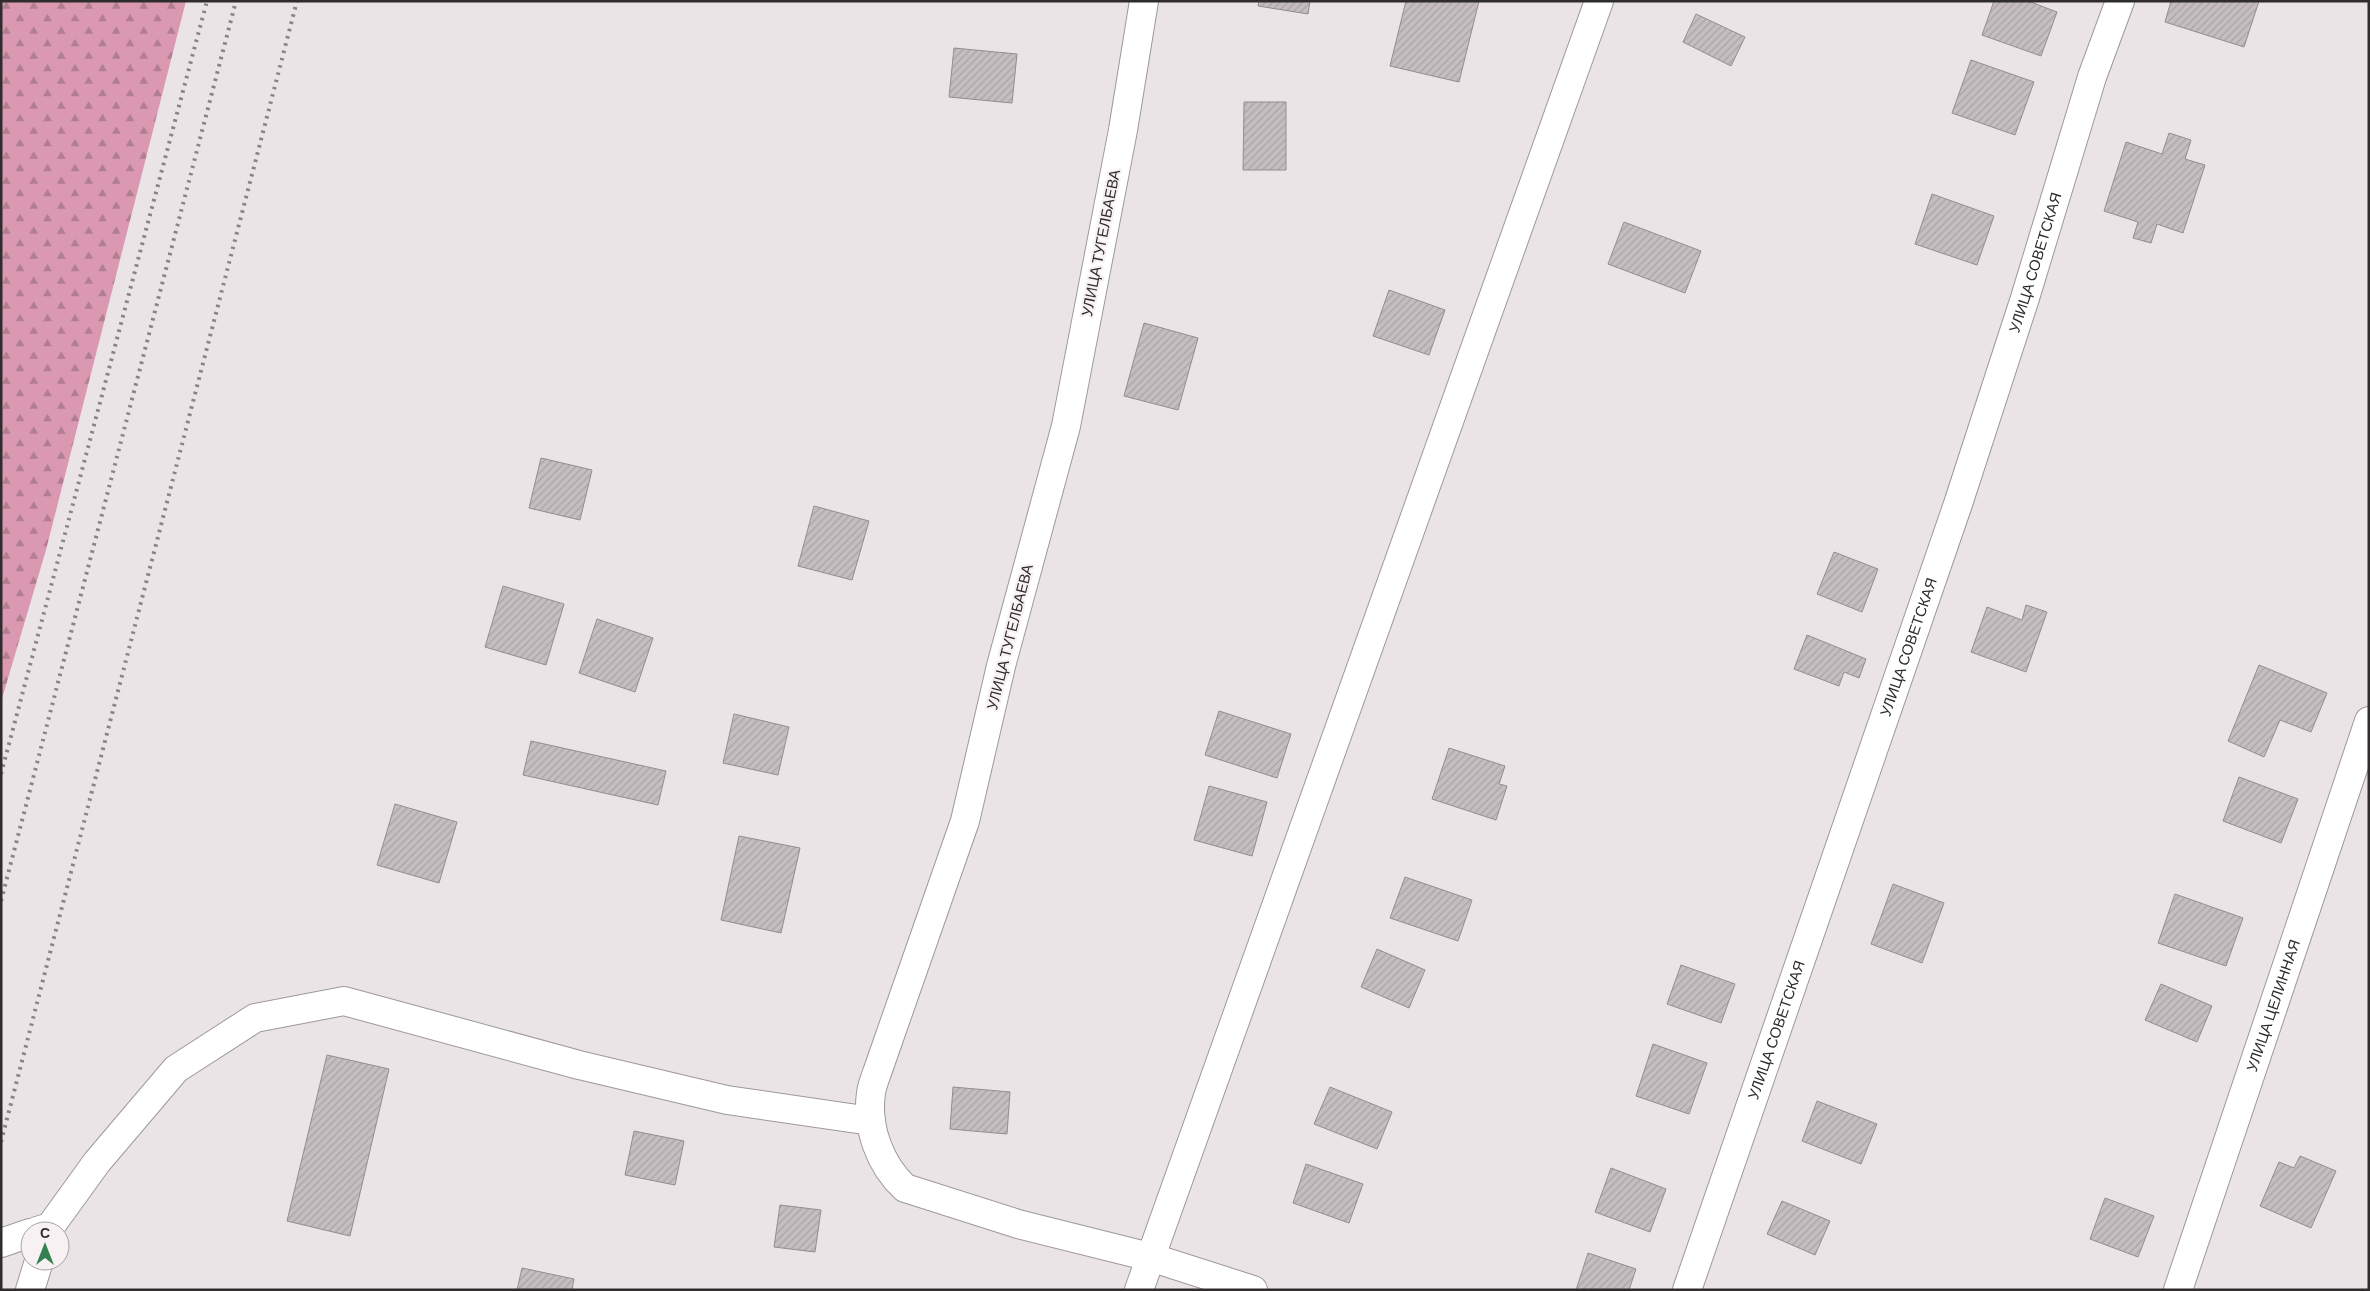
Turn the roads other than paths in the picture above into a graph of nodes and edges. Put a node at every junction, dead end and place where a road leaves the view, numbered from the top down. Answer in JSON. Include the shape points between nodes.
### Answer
{"nodes":[{"id":1,"x":1144,"y":1,"type":"edge"},
{"id":2,"x":1599,"y":1,"type":"edge"},
{"id":3,"x":2120,"y":1,"type":"edge"},
{"id":4,"x":2369,"y":721,"type":"edge"},
{"id":5,"x":871,"y":1121,"type":"junction"},
{"id":6,"x":50,"y":1221,"type":"edge"},
{"id":7,"x":20,"y":1237,"type":"edge"},
{"id":8,"x":1,"y":1243,"type":"edge"},
{"id":9,"x":1150,"y":1257,"type":"junction"},
{"id":10,"x":36,"y":1271,"type":"edge"},
{"id":11,"x":30,"y":1290,"type":"edge"},
{"id":12,"x":1139,"y":1290,"type":"edge"},
{"id":13,"x":1253,"y":1290,"type":"edge"},
{"id":14,"x":1687,"y":1290,"type":"edge"},
{"id":15,"x":2178,"y":1290,"type":"edge"}],
"edges":[{"from":1,"to":5,"type":"street","name":"УЛИЦА ТУГЕЛБАЕВА","via":[[1066,426],[1001,666],[965,822],[871,1093]]},
{"from":2,"to":9,"type":"street"},
{"from":3,"to":14,"type":"street","name":"УЛИЦА СОВЕТСКАЯ","via":[[2092,77],[1958,504]]},
{"from":4,"to":15,"type":"street","name":"УЛИЦА ЦЕЛИННАЯ"},
{"from":5,"to":6,"type":"street","via":[[727,1100],[579,1065],[344,1001],[255,1018],[176,1069]]},
{"from":5,"to":9,"type":"street","name":"УЛИЦА ТУГЕЛБАЕВА","via":[[885,1165],[905,1188],[1018,1224]]},
{"from":7,"to":8,"type":"street"},
{"from":9,"to":12,"type":"street"},
{"from":9,"to":13,"type":"street","name":"УЛИЦА ТУГЕЛБАЕВА"},
{"from":10,"to":11,"type":"street"}]}
